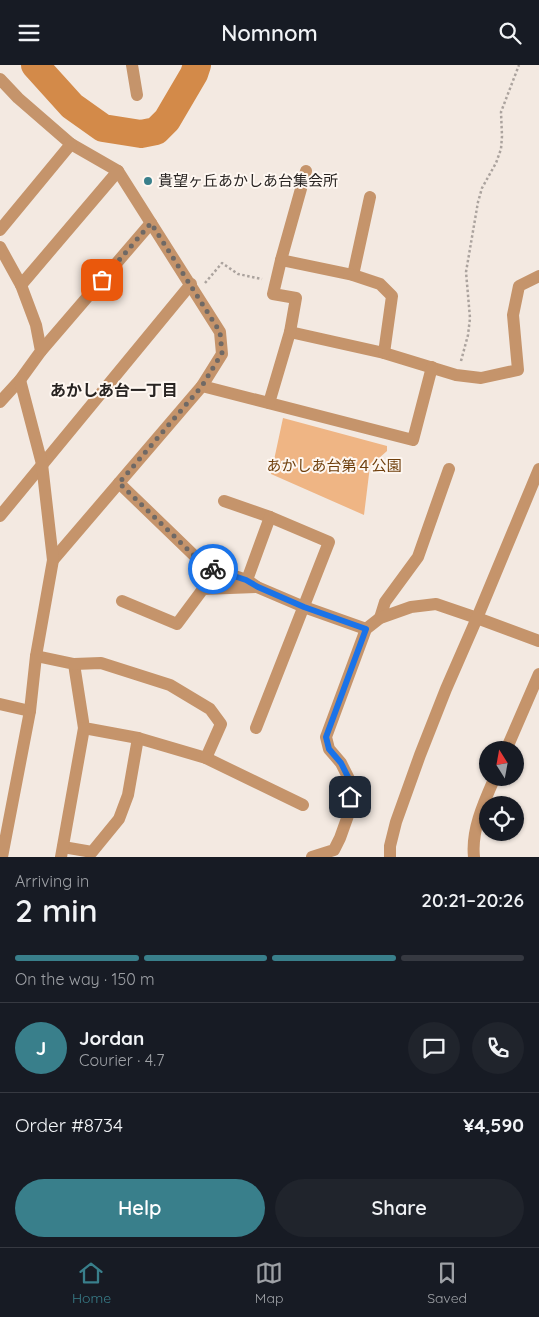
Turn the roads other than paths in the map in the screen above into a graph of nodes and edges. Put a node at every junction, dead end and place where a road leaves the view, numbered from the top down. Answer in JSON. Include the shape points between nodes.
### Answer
{"nodes":[{"id":1,"x":132,"y":65,"type":"edge"},
{"id":2,"x":0,"y":79,"type":"edge"},
{"id":3,"x":137,"y":95,"type":"dead end"},
{"id":4,"x":71,"y":144,"type":"junction"},
{"id":5,"x":118,"y":171,"type":"junction"},
{"id":6,"x":306,"y":171,"type":"dead end"},
{"id":7,"x":370,"y":197,"type":"dead end"},
{"id":8,"x":151,"y":223,"type":"junction"},
{"id":9,"x":0,"y":230,"type":"edge"},
{"id":10,"x":0,"y":247,"type":"edge"},
{"id":11,"x":281,"y":260,"type":"junction"},
{"id":12,"x":353,"y":275,"type":"junction"},
{"id":13,"x":539,"y":276,"type":"edge"},
{"id":14,"x":21,"y":285,"type":"junction"},
{"id":15,"x":193,"y":289,"type":"junction"},
{"id":16,"x":290,"y":333,"type":"junction"},
{"id":17,"x":41,"y":351,"type":"junction"},
{"id":18,"x":384,"y":353,"type":"junction"},
{"id":19,"x":432,"y":367,"type":"junction"},
{"id":20,"x":20,"y":381,"type":"junction"},
{"id":21,"x":202,"y":386,"type":"junction"},
{"id":22,"x":0,"y":401,"type":"edge"},
{"id":23,"x":269,"y":403,"type":"junction"},
{"id":24,"x":42,"y":464,"type":"junction"},
{"id":25,"x":449,"y":469,"type":"dead end"},
{"id":26,"x":539,"y":469,"type":"edge"},
{"id":27,"x":119,"y":483,"type":"junction"},
{"id":28,"x":224,"y":501,"type":"dead end"},
{"id":29,"x":0,"y":516,"type":"edge"},
{"id":30,"x":270,"y":517,"type":"junction"},
{"id":31,"x":53,"y":560,"type":"junction"},
{"id":32,"x":252,"y":583,"type":"junction"},
{"id":33,"x":122,"y":601,"type":"dead end"},
{"id":34,"x":304,"y":607,"type":"junction"},
{"id":35,"x":380,"y":617,"type":"junction"},
{"id":36,"x":477,"y":618,"type":"junction"},
{"id":37,"x":366,"y":629,"type":"junction"},
{"id":38,"x":539,"y":641,"type":"edge"},
{"id":39,"x":36,"y":656,"type":"junction"},
{"id":40,"x":74,"y":664,"type":"junction"},
{"id":41,"x":539,"y":674,"type":"edge"},
{"id":42,"x":0,"y":705,"type":"edge"},
{"id":43,"x":30,"y":711,"type":"junction"},
{"id":44,"x":84,"y":728,"type":"junction"},
{"id":45,"x":256,"y":728,"type":"dead end"},
{"id":46,"x":138,"y":738,"type":"junction"},
{"id":47,"x":510,"y":741,"type":"edge"},
{"id":48,"x":206,"y":758,"type":"junction"},
{"id":49,"x":491,"y":786,"type":"edge"},
{"id":50,"x":304,"y":805,"type":"dead end"},
{"id":51,"x":62,"y":852,"type":"edge"},
{"id":52,"x":2,"y":857,"type":"edge"},
{"id":53,"x":312,"y":857,"type":"edge"},
{"id":54,"x":390,"y":857,"type":"edge"},
{"id":55,"x":474,"y":857,"type":"edge"}],
"edges":[{"from":1,"to":3,"type":"street"},
{"from":2,"to":4,"type":"street"},
{"from":4,"to":5,"type":"street"},
{"from":4,"to":9,"type":"street"},
{"from":5,"to":8,"type":"street"},
{"from":5,"to":14,"type":"street"},
{"from":6,"to":11,"type":"street"},
{"from":7,"to":12,"type":"street"},
{"from":8,"to":15,"type":"street"},
{"from":8,"to":17,"type":"street"},
{"from":10,"to":14,"type":"street"},
{"from":11,"to":12,"type":"street"},
{"from":11,"to":16,"type":"street","via":[[273,295],[296,298]]},
{"from":12,"to":18,"type":"street","via":[[380,284],[392,296]]},
{"from":13,"to":19,"type":"street","via":[[519,286],[513,315],[518,370],[481,378]]},
{"from":14,"to":17,"type":"street","via":[[36,325]]},
{"from":15,"to":21,"type":"street","via":[[220,332],[222,353]]},
{"from":15,"to":24,"type":"street"},
{"from":16,"to":18,"type":"street"},
{"from":16,"to":23,"type":"street"},
{"from":17,"to":20,"type":"street"},
{"from":18,"to":19,"type":"street"},
{"from":19,"to":23,"type":"street","via":[[413,441]]},
{"from":20,"to":22,"type":"street"},
{"from":20,"to":24,"type":"street"},
{"from":21,"to":23,"type":"street"},
{"from":21,"to":27,"type":"street"},
{"from":24,"to":29,"type":"street"},
{"from":24,"to":31,"type":"street"},
{"from":25,"to":35,"type":"street","via":[[418,557],[385,603]]},
{"from":26,"to":36,"type":"street"},
{"from":27,"to":31,"type":"street"},
{"from":27,"to":32,"type":"street","via":[[206,567]]},
{"from":28,"to":30,"type":"street"},
{"from":30,"to":32,"type":"street"},
{"from":30,"to":34,"type":"street","via":[[329,542]]},
{"from":31,"to":39,"type":"street"},
{"from":32,"to":33,"type":"street","via":[[203,589],[177,624]]},
{"from":32,"to":34,"type":"street"},
{"from":34,"to":37,"type":"street"},
{"from":34,"to":45,"type":"street"},
{"from":35,"to":36,"type":"street","via":[[411,607],[436,604]]},
{"from":35,"to":37,"type":"street"},
{"from":36,"to":38,"type":"street"},
{"from":36,"to":54,"type":"street","via":[[420,755],[396,821]]},
{"from":37,"to":53,"type":"street","via":[[326,737],[329,749],[351,783],[350,810],[334,850]]},
{"from":39,"to":40,"type":"street"},
{"from":39,"to":43,"type":"street"},
{"from":40,"to":44,"type":"street"},
{"from":40,"to":48,"type":"street","via":[[101,663],[170,685],[210,709],[221,724]]},
{"from":41,"to":47,"type":"street"},
{"from":42,"to":43,"type":"street"},
{"from":43,"to":52,"type":"street"},
{"from":44,"to":46,"type":"street"},
{"from":44,"to":51,"type":"street"},
{"from":46,"to":48,"type":"street"},
{"from":46,"to":51,"type":"street","via":[[128,795],[119,819],[92,852]]},
{"from":48,"to":50,"type":"street"},
{"from":49,"to":55,"type":"street","via":[[481,810]]}]}
